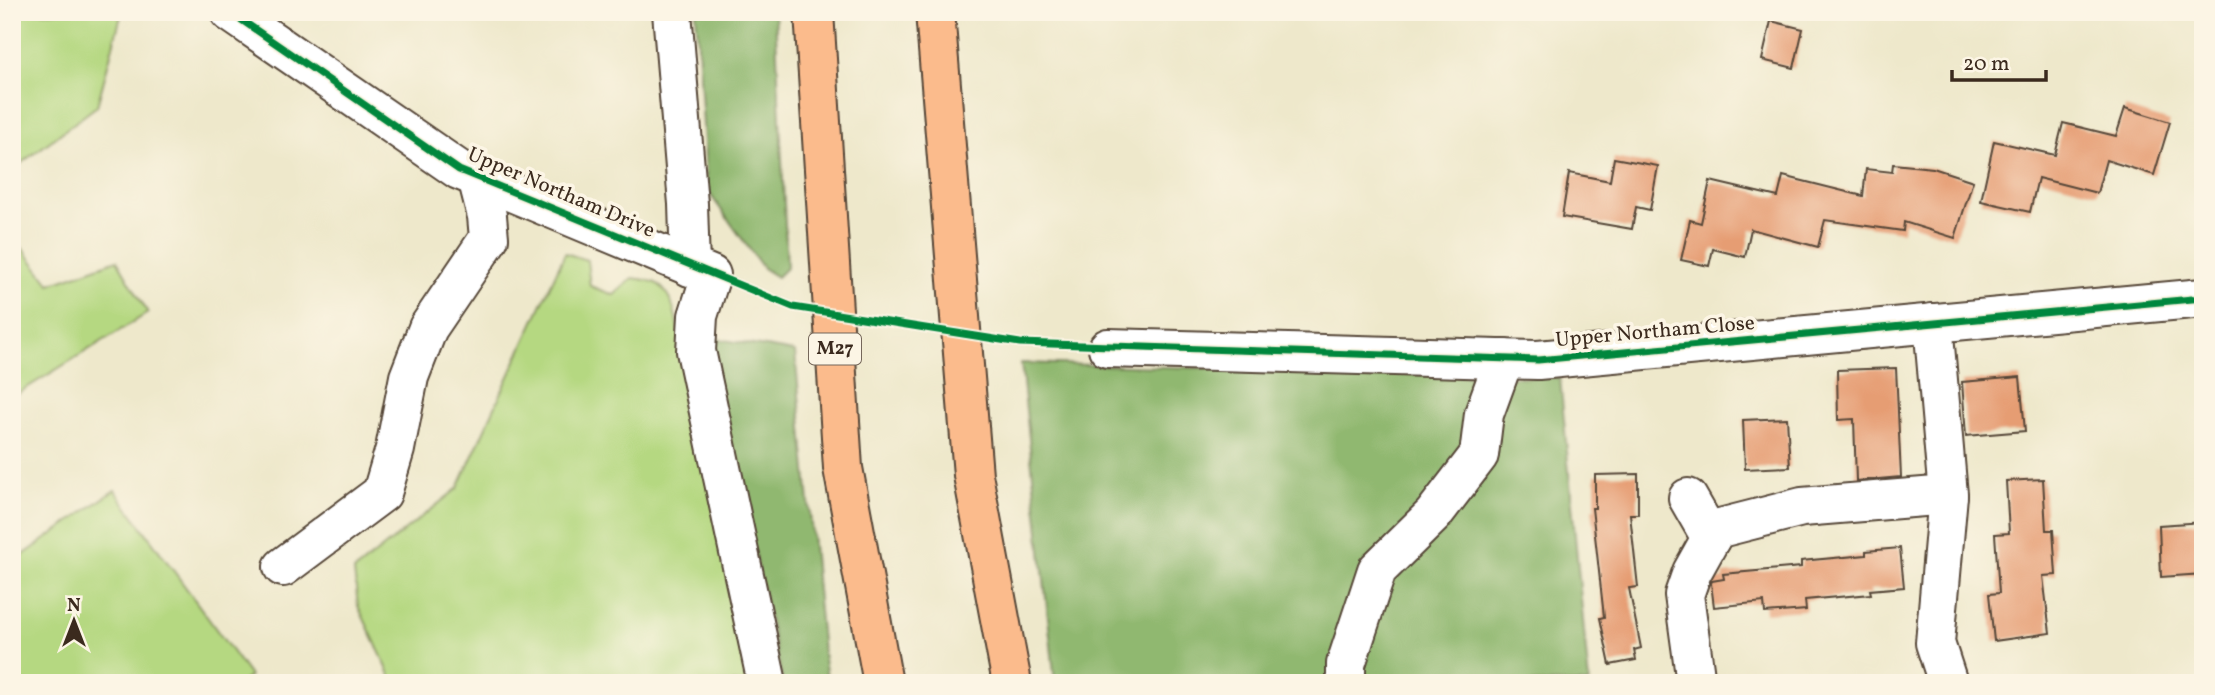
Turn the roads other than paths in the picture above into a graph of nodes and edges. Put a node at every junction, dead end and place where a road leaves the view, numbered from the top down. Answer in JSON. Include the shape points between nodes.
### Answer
{"nodes":[{"id":1,"x":230,"y":12,"type":"edge"},
{"id":2,"x":672,"y":12,"type":"edge"},
{"id":3,"x":814,"y":12,"type":"edge"},
{"id":4,"x":934,"y":12,"type":"edge"},
{"id":5,"x":477,"y":177,"type":"junction"},
{"id":6,"x":701,"y":271,"type":"junction"},
{"id":7,"x":2203,"y":298,"type":"edge"},
{"id":8,"x":1933,"y":323,"type":"junction"},
{"id":9,"x":1108,"y":348,"type":"dead end"},
{"id":10,"x":1504,"y":359,"type":"junction"},
{"id":11,"x":1948,"y":495,"type":"junction"},
{"id":12,"x":1688,"y":498,"type":"dead end"},
{"id":13,"x":1711,"y":538,"type":"junction"},
{"id":14,"x":283,"y":567,"type":"dead end"},
{"id":15,"x":767,"y":683,"type":"edge"},
{"id":16,"x":883,"y":683,"type":"edge"},
{"id":17,"x":1012,"y":683,"type":"edge"},
{"id":18,"x":1346,"y":683,"type":"edge"},
{"id":19,"x":1696,"y":683,"type":"edge"},
{"id":20,"x":1948,"y":683,"type":"edge"}],
"edges":[{"from":1,"to":5,"type":"street","name":"Upper Northam Drive","via":[[459,170]]},
{"from":2,"to":6,"type":"street"},
{"from":3,"to":16,"type":"highway","number":"M27","via":[[843,468]]},
{"from":4,"to":17,"type":"highway","via":[[972,475]]},
{"from":5,"to":6,"type":"street","name":"Upper Northam Drive"},
{"from":5,"to":14,"type":"street","via":[[489,238],[428,328],[409,377],[382,493]]},
{"from":6,"to":15,"type":"street","via":[[696,351]]},
{"from":7,"to":8,"type":"street","name":"Upper Northam Close"},
{"from":8,"to":10,"type":"street","name":"Upper Northam Close","via":[[1538,360]]},
{"from":8,"to":11,"type":"street"},
{"from":9,"to":10,"type":"street","name":"Upper Northam Close"},
{"from":10,"to":18,"type":"street","via":[[1484,414],[1479,455],[1433,515],[1377,570],[1346,664]]},
{"from":11,"to":13,"type":"street","via":[[1802,507],[1716,529]]},
{"from":11,"to":20,"type":"street","via":[[1935,643]]},
{"from":12,"to":13,"type":"street"},
{"from":13,"to":19,"type":"street","via":[[1684,595]]}]}
